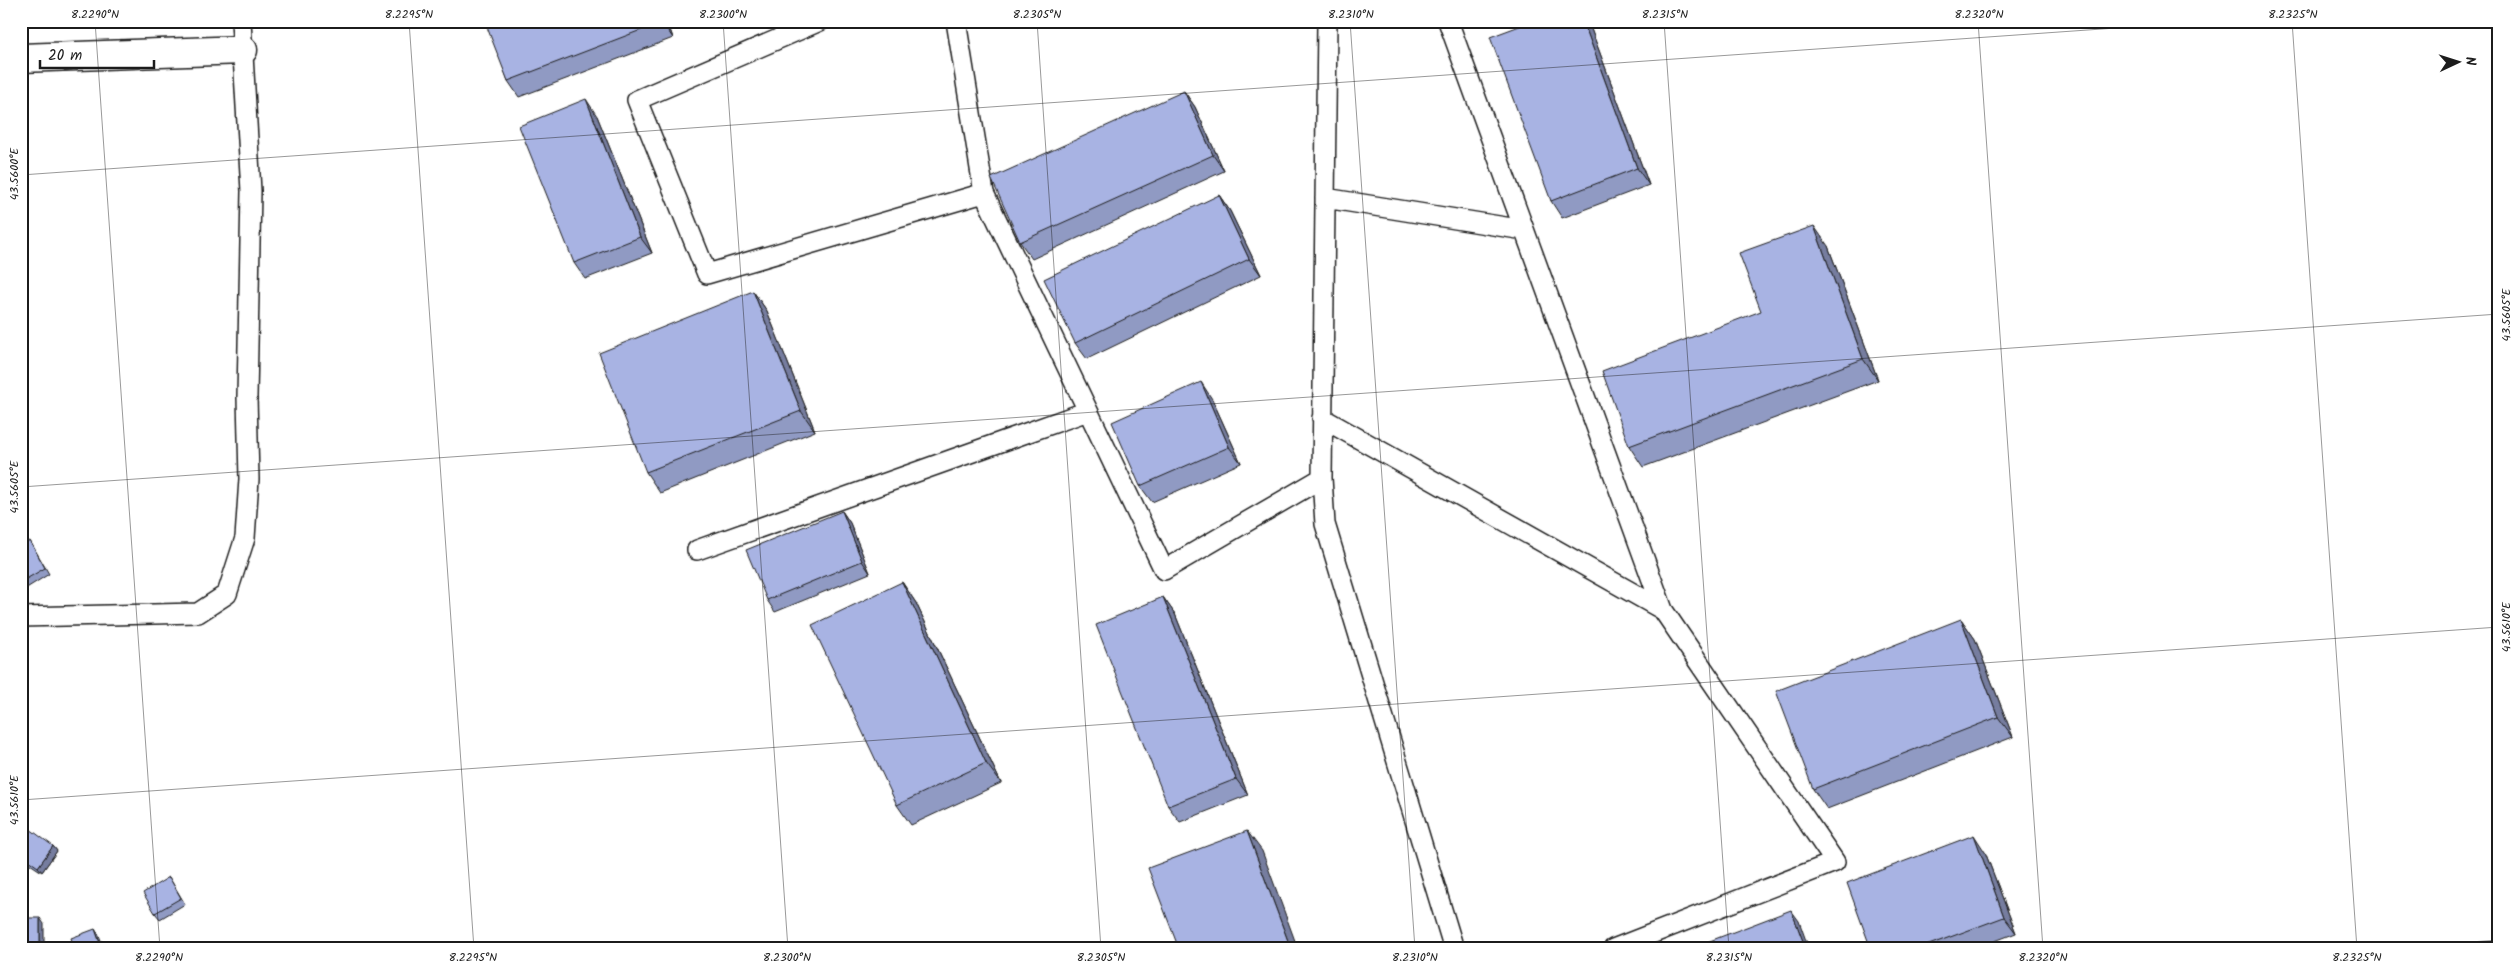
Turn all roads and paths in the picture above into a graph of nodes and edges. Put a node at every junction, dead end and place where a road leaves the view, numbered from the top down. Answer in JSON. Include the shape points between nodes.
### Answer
{"nodes":[{"id":1,"x":241,"y":21,"type":"edge"},
{"id":2,"x":820,"y":21,"type":"edge"},
{"id":3,"x":956,"y":21,"type":"edge"},
{"id":4,"x":1327,"y":21,"type":"edge"},
{"id":5,"x":1448,"y":21,"type":"edge"},
{"id":6,"x":243,"y":50,"type":"junction"},
{"id":7,"x":21,"y":58,"type":"edge"},
{"id":8,"x":984,"y":193,"type":"junction"},
{"id":9,"x":1325,"y":198,"type":"junction"},
{"id":10,"x":1524,"y":230,"type":"junction"},
{"id":11,"x":1088,"y":411,"type":"junction"},
{"id":12,"x":1322,"y":418,"type":"junction"},
{"id":13,"x":1322,"y":478,"type":"junction"},
{"id":14,"x":697,"y":550,"type":"dead end"},
{"id":15,"x":1663,"y":610,"type":"junction"},
{"id":16,"x":21,"y":618,"type":"edge"},
{"id":17,"x":1454,"y":949,"type":"edge"},
{"id":18,"x":1614,"y":949,"type":"edge"}],
"edges":[{"from":1,"to":6,"type":"lane"},
{"from":2,"to":8,"type":"lane","via":[[636,100],[707,274]]},
{"from":3,"to":8,"type":"lane"},
{"from":4,"to":9,"type":"lane"},
{"from":5,"to":10,"type":"lane"},
{"from":6,"to":7,"type":"street"},
{"from":6,"to":16,"type":"lane","via":[[250,191],[249,479],[245,538],[227,594],[198,613]]},
{"from":8,"to":11,"type":"lane"},
{"from":9,"to":10,"type":"lane"},
{"from":9,"to":12,"type":"lane"},
{"from":10,"to":15,"type":"lane"},
{"from":11,"to":13,"type":"lane","via":[[1164,570]]},
{"from":11,"to":14,"type":"lane"},
{"from":12,"to":13,"type":"lane"},
{"from":12,"to":15,"type":"lane"},
{"from":13,"to":17,"type":"lane","via":[[1325,524]]},
{"from":15,"to":18,"type":"lane","via":[[1836,862]]}]}
